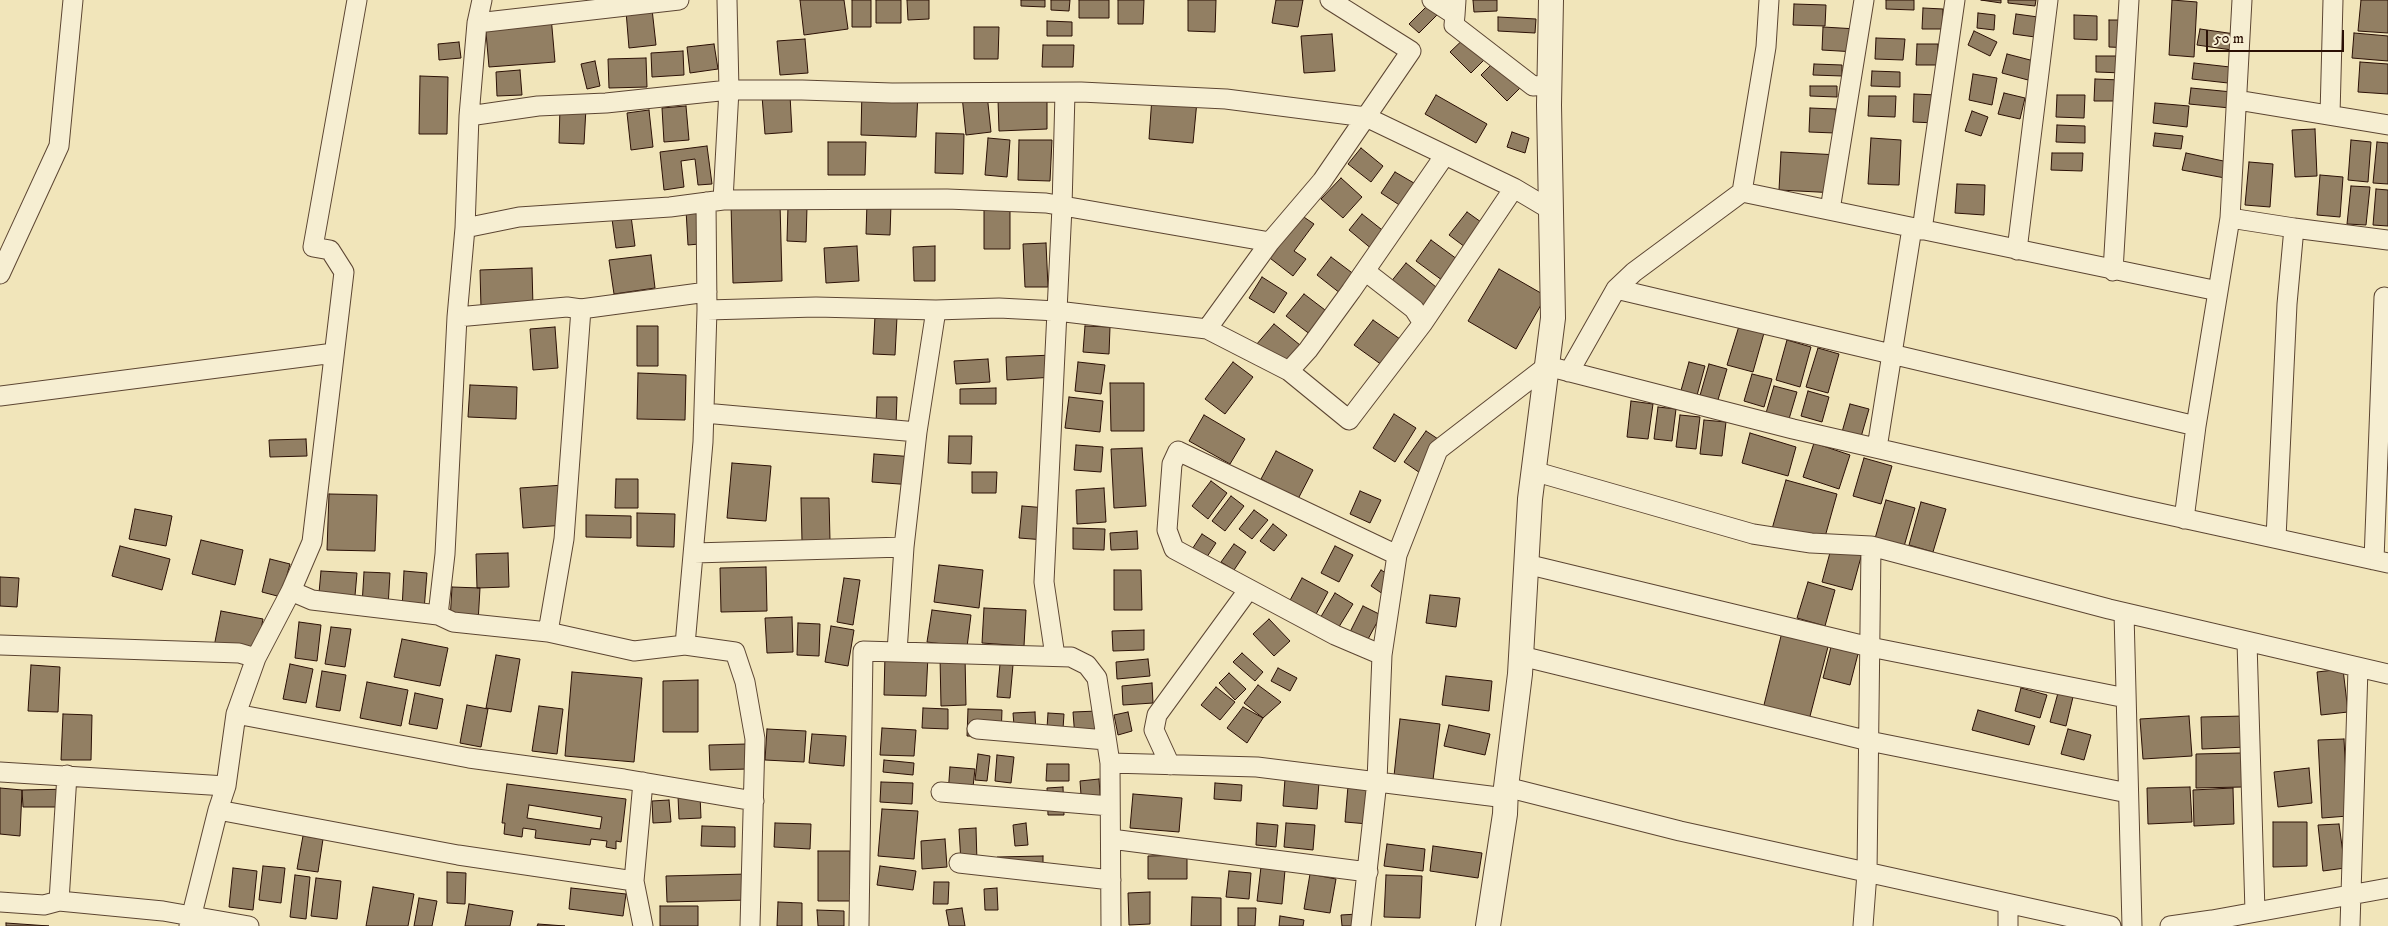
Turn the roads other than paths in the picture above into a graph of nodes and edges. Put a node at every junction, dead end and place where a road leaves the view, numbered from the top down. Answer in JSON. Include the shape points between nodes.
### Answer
{"nodes":[{"id":1,"x":73,"y":0,"type":"edge"},
{"id":2,"x":357,"y":0,"type":"edge"},
{"id":3,"x":482,"y":0,"type":"edge"},
{"id":4,"x":678,"y":0,"type":"edge"},
{"id":5,"x":727,"y":0,"type":"edge"},
{"id":6,"x":1330,"y":0,"type":"edge"},
{"id":7,"x":1432,"y":0,"type":"edge"},
{"id":8,"x":1551,"y":0,"type":"edge"},
{"id":9,"x":1769,"y":0,"type":"edge"},
{"id":10,"x":1864,"y":0,"type":"edge"},
{"id":11,"x":1955,"y":0,"type":"edge"},
{"id":12,"x":2048,"y":0,"type":"edge"},
{"id":13,"x":2129,"y":0,"type":"edge"},
{"id":14,"x":2242,"y":0,"type":"edge"},
{"id":15,"x":2334,"y":0,"type":"edge"},
{"id":16,"x":1455,"y":7,"type":"edge"},
{"id":17,"x":477,"y":23,"type":"junction"},
{"id":18,"x":1550,"y":85,"type":"junction"},
{"id":19,"x":729,"y":90,"type":"junction"},
{"id":20,"x":1065,"y":93,"type":"junction"},
{"id":21,"x":2237,"y":100,"type":"junction"},
{"id":22,"x":470,"y":116,"type":"junction"},
{"id":23,"x":2330,"y":116,"type":"junction"},
{"id":24,"x":1366,"y":117,"type":"junction"},
{"id":25,"x":2388,"y":125,"type":"edge"},
{"id":26,"x":1445,"y":156,"type":"junction"},
{"id":27,"x":1514,"y":188,"type":"junction"},
{"id":28,"x":1742,"y":192,"type":"junction"},
{"id":29,"x":714,"y":201,"type":"junction"},
{"id":30,"x":1062,"y":206,"type":"junction"},
{"id":31,"x":1551,"y":210,"type":"junction"},
{"id":32,"x":1830,"y":210,"type":"junction"},
{"id":33,"x":2230,"y":218,"type":"junction"},
{"id":34,"x":465,"y":228,"type":"junction"},
{"id":35,"x":2294,"y":228,"type":"junction"},
{"id":36,"x":1917,"y":229,"type":"junction"},
{"id":37,"x":2388,"y":240,"type":"edge"},
{"id":38,"x":1270,"y":242,"type":"junction"},
{"id":39,"x":2017,"y":250,"type":"junction"},
{"id":40,"x":2113,"y":270,"type":"junction"},
{"id":41,"x":1365,"y":271,"type":"junction"},
{"id":42,"x":0,"y":274,"type":"edge"},
{"id":43,"x":1616,"y":289,"type":"junction"},
{"id":44,"x":2218,"y":291,"type":"junction"},
{"id":45,"x":2384,"y":297,"type":"dead end"},
{"id":46,"x":707,"y":301,"type":"junction"},
{"id":47,"x":581,"y":309,"type":"junction"},
{"id":48,"x":936,"y":310,"type":"junction"},
{"id":49,"x":1057,"y":311,"type":"junction"},
{"id":50,"x":457,"y":317,"type":"junction"},
{"id":51,"x":1423,"y":323,"type":"junction"},
{"id":52,"x":1208,"y":329,"type":"junction"},
{"id":53,"x":334,"y":354,"type":"junction"},
{"id":54,"x":1892,"y":355,"type":"junction"},
{"id":55,"x":1558,"y":369,"type":"junction"},
{"id":56,"x":1289,"y":371,"type":"junction"},
{"id":57,"x":0,"y":396,"type":"edge"},
{"id":58,"x":704,"y":413,"type":"junction"},
{"id":59,"x":2196,"y":426,"type":"junction"},
{"id":60,"x":916,"y":432,"type":"junction"},
{"id":61,"x":1877,"y":448,"type":"junction"},
{"id":62,"x":1534,"y":471,"type":"junction"},
{"id":63,"x":2184,"y":518,"type":"junction"},
{"id":64,"x":2276,"y":538,"type":"junction"},
{"id":65,"x":1871,"y":546,"type":"junction"},
{"id":66,"x":904,"y":547,"type":"junction"},
{"id":67,"x":694,"y":553,"type":"junction"},
{"id":68,"x":1397,"y":555,"type":"junction"},
{"id":69,"x":2381,"y":561,"type":"edge"},
{"id":70,"x":1526,"y":564,"type":"junction"},
{"id":71,"x":1249,"y":589,"type":"junction"},
{"id":72,"x":292,"y":591,"type":"junction"},
{"id":73,"x":2124,"y":613,"type":"junction"},
{"id":74,"x":438,"y":615,"type":"junction"},
{"id":75,"x":548,"y":632,"type":"junction"},
{"id":76,"x":2248,"y":642,"type":"junction"},
{"id":77,"x":0,"y":645,"type":"edge"},
{"id":78,"x":685,"y":645,"type":"junction"},
{"id":79,"x":1870,"y":647,"type":"junction"},
{"id":80,"x":897,"y":652,"type":"junction"},
{"id":81,"x":1382,"y":655,"type":"junction"},
{"id":82,"x":1055,"y":656,"type":"junction"},
{"id":83,"x":1521,"y":656,"type":"junction"},
{"id":84,"x":256,"y":658,"type":"junction"},
{"id":85,"x":2358,"y":668,"type":"junction"},
{"id":86,"x":2388,"y":674,"type":"edge"},
{"id":87,"x":2126,"y":698,"type":"junction"},
{"id":88,"x":236,"y":714,"type":"junction"},
{"id":89,"x":977,"y":729,"type":"dead end"},
{"id":90,"x":1106,"y":740,"type":"junction"},
{"id":91,"x":1869,"y":741,"type":"junction"},
{"id":92,"x":1110,"y":763,"type":"junction"},
{"id":93,"x":1170,"y":765,"type":"junction"},
{"id":94,"x":0,"y":772,"type":"edge"},
{"id":95,"x":66,"y":775,"type":"junction"},
{"id":96,"x":1377,"y":781,"type":"junction"},
{"id":97,"x":642,"y":782,"type":"junction"},
{"id":98,"x":226,"y":786,"type":"junction"},
{"id":99,"x":941,"y":792,"type":"dead end"},
{"id":100,"x":1506,"y":792,"type":"junction"},
{"id":101,"x":2128,"y":793,"type":"junction"},
{"id":102,"x":754,"y":801,"type":"junction"},
{"id":103,"x":1110,"y":806,"type":"junction"},
{"id":104,"x":218,"y":810,"type":"junction"},
{"id":105,"x":1111,"y":839,"type":"junction"},
{"id":106,"x":959,"y":863,"type":"dead end"},
{"id":107,"x":1368,"y":872,"type":"junction"},
{"id":108,"x":1867,"y":873,"type":"junction"},
{"id":109,"x":634,"y":880,"type":"junction"},
{"id":110,"x":1111,"y":880,"type":"junction"},
{"id":111,"x":2388,"y":888,"type":"edge"},
{"id":112,"x":2350,"y":894,"type":"junction"},
{"id":113,"x":59,"y":901,"type":"junction"},
{"id":114,"x":0,"y":902,"type":"edge"},
{"id":115,"x":2008,"y":904,"type":"junction"},
{"id":116,"x":2255,"y":912,"type":"junction"},
{"id":117,"x":190,"y":922,"type":"edge"},
{"id":118,"x":249,"y":926,"type":"edge"},
{"id":119,"x":643,"y":926,"type":"edge"},
{"id":120,"x":750,"y":926,"type":"edge"},
{"id":121,"x":858,"y":926,"type":"edge"},
{"id":122,"x":1111,"y":926,"type":"edge"},
{"id":123,"x":1361,"y":926,"type":"edge"},
{"id":124,"x":1488,"y":926,"type":"edge"},
{"id":125,"x":1863,"y":926,"type":"edge"},
{"id":126,"x":2008,"y":926,"type":"edge"},
{"id":127,"x":2110,"y":926,"type":"edge"},
{"id":128,"x":2132,"y":926,"type":"edge"},
{"id":129,"x":2170,"y":926,"type":"edge"},
{"id":130,"x":2350,"y":926,"type":"edge"}],
"edges":[{"from":1,"to":42,"type":"street","via":[[59,146]]},
{"from":2,"to":53,"type":"street","via":[[313,247],[330,250],[344,272]]},
{"from":3,"to":17,"type":"street"},
{"from":4,"to":17,"type":"street"},
{"from":5,"to":19,"type":"street"},
{"from":6,"to":24,"type":"street","via":[[1411,51]]},
{"from":7,"to":16,"type":"street"},
{"from":8,"to":18,"type":"street"},
{"from":9,"to":28,"type":"street","via":[[1766,46]]},
{"from":10,"to":32,"type":"street"},
{"from":11,"to":36,"type":"street"},
{"from":12,"to":39,"type":"street"},
{"from":13,"to":40,"type":"street"},
{"from":14,"to":21,"type":"street"},
{"from":15,"to":23,"type":"street"},
{"from":16,"to":18,"type":"street","via":[[1454,26],[1533,86]]},
{"from":17,"to":22,"type":"street"},
{"from":18,"to":31,"type":"street"},
{"from":19,"to":20,"type":"street"},
{"from":19,"to":22,"type":"street","via":[[606,103],[538,106]]},
{"from":19,"to":29,"type":"street"},
{"from":20,"to":24,"type":"street","via":[[1226,99]]},
{"from":20,"to":30,"type":"street"},
{"from":21,"to":23,"type":"street"},
{"from":21,"to":33,"type":"street"},
{"from":22,"to":34,"type":"street"},
{"from":23,"to":25,"type":"street"},
{"from":24,"to":26,"type":"street"},
{"from":24,"to":38,"type":"street","via":[[1322,181]]},
{"from":26,"to":27,"type":"street"},
{"from":26,"to":41,"type":"street"},
{"from":27,"to":31,"type":"street"},
{"from":27,"to":51,"type":"street"},
{"from":28,"to":32,"type":"street"},
{"from":28,"to":43,"type":"street"},
{"from":29,"to":30,"type":"street","via":[[947,199]]},
{"from":29,"to":34,"type":"street","via":[[519,217]]},
{"from":29,"to":46,"type":"street"},
{"from":30,"to":38,"type":"street"},
{"from":30,"to":49,"type":"street"},
{"from":31,"to":55,"type":"street","via":[[1553,318]]},
{"from":32,"to":36,"type":"street"},
{"from":33,"to":35,"type":"street"},
{"from":33,"to":44,"type":"street"},
{"from":34,"to":50,"type":"street"},
{"from":35,"to":37,"type":"street"},
{"from":35,"to":64,"type":"street","via":[[2287,304]]},
{"from":36,"to":39,"type":"street"},
{"from":36,"to":54,"type":"street"},
{"from":38,"to":52,"type":"street"},
{"from":39,"to":40,"type":"street"},
{"from":40,"to":44,"type":"street"},
{"from":41,"to":51,"type":"street","via":[[1414,309]]},
{"from":41,"to":56,"type":"street"},
{"from":43,"to":54,"type":"street"},
{"from":43,"to":55,"type":"street"},
{"from":44,"to":59,"type":"street"},
{"from":45,"to":69,"type":"street"},
{"from":46,"to":47,"type":"street"},
{"from":46,"to":48,"type":"street"},
{"from":46,"to":58,"type":"street"},
{"from":47,"to":50,"type":"street","via":[[567,307]]},
{"from":47,"to":75,"type":"street","via":[[564,539]]},
{"from":48,"to":49,"type":"street","via":[[999,308]]},
{"from":48,"to":60,"type":"street"},
{"from":49,"to":52,"type":"street"},
{"from":49,"to":82,"type":"street","via":[[1044,582]]},
{"from":50,"to":74,"type":"street","via":[[445,554]]},
{"from":51,"to":56,"type":"street","via":[[1349,420]]},
{"from":52,"to":56,"type":"street"},
{"from":53,"to":57,"type":"street"},
{"from":53,"to":72,"type":"street","via":[[312,542]]},
{"from":54,"to":59,"type":"street"},
{"from":54,"to":61,"type":"street"},
{"from":55,"to":61,"type":"street"},
{"from":55,"to":62,"type":"street"},
{"from":55,"to":68,"type":"street","via":[[1438,450]]},
{"from":58,"to":60,"type":"street"},
{"from":58,"to":67,"type":"street"},
{"from":59,"to":63,"type":"street"},
{"from":60,"to":66,"type":"street"},
{"from":61,"to":63,"type":"street"},
{"from":62,"to":65,"type":"street","via":[[1752,534],[1811,543]]},
{"from":62,"to":70,"type":"street"},
{"from":63,"to":64,"type":"street"},
{"from":64,"to":69,"type":"street"},
{"from":65,"to":73,"type":"street"},
{"from":65,"to":79,"type":"street"},
{"from":66,"to":67,"type":"street"},
{"from":66,"to":80,"type":"street"},
{"from":67,"to":78,"type":"street"},
{"from":68,"to":71,"type":"street","via":[[1178,451],[1172,464],[1167,530],[1174,549]]},
{"from":68,"to":81,"type":"street"},
{"from":70,"to":79,"type":"street"},
{"from":70,"to":83,"type":"street"},
{"from":71,"to":81,"type":"street","via":[[1335,635]]},
{"from":71,"to":93,"type":"street","via":[[1157,715],[1154,730]]},
{"from":72,"to":74,"type":"street","via":[[312,600]]},
{"from":72,"to":84,"type":"street"},
{"from":73,"to":76,"type":"street"},
{"from":73,"to":87,"type":"street"},
{"from":74,"to":75,"type":"street","via":[[453,622]]},
{"from":75,"to":78,"type":"street","via":[[634,651]]},
{"from":76,"to":85,"type":"street"},
{"from":76,"to":116,"type":"street"},
{"from":77,"to":84,"type":"street","via":[[239,653]]},
{"from":78,"to":102,"type":"street","via":[[735,652],[745,682],[755,739]]},
{"from":79,"to":87,"type":"street"},
{"from":79,"to":91,"type":"street"},
{"from":80,"to":82,"type":"street"},
{"from":80,"to":121,"type":"street","via":[[863,651]]},
{"from":81,"to":96,"type":"street"},
{"from":82,"to":90,"type":"street","via":[[1071,657],[1088,665],[1097,678]]},
{"from":83,"to":91,"type":"street"},
{"from":83,"to":100,"type":"street"},
{"from":84,"to":88,"type":"street"},
{"from":85,"to":86,"type":"street"},
{"from":85,"to":112,"type":"street"},
{"from":87,"to":101,"type":"street"},
{"from":88,"to":97,"type":"street","via":[[469,758]]},
{"from":88,"to":98,"type":"street"},
{"from":89,"to":90,"type":"street"},
{"from":90,"to":92,"type":"street"},
{"from":91,"to":101,"type":"street"},
{"from":91,"to":108,"type":"street"},
{"from":92,"to":93,"type":"street"},
{"from":92,"to":103,"type":"street"},
{"from":93,"to":96,"type":"street","via":[[1257,767]]},
{"from":94,"to":95,"type":"street"},
{"from":95,"to":98,"type":"street"},
{"from":95,"to":113,"type":"street"},
{"from":96,"to":100,"type":"street"},
{"from":96,"to":107,"type":"street"},
{"from":97,"to":102,"type":"street"},
{"from":97,"to":109,"type":"street"},
{"from":98,"to":104,"type":"street"},
{"from":99,"to":103,"type":"street"},
{"from":100,"to":108,"type":"street"},
{"from":100,"to":124,"type":"street"},
{"from":101,"to":128,"type":"street"},
{"from":102,"to":120,"type":"street"},
{"from":103,"to":105,"type":"street"},
{"from":104,"to":109,"type":"street","via":[[458,855]]},
{"from":104,"to":117,"type":"street"},
{"from":105,"to":107,"type":"street"},
{"from":105,"to":110,"type":"street"},
{"from":106,"to":110,"type":"street"},
{"from":107,"to":123,"type":"street"},
{"from":108,"to":115,"type":"street"},
{"from":108,"to":125,"type":"street"},
{"from":109,"to":119,"type":"street"},
{"from":110,"to":122,"type":"street"},
{"from":111,"to":112,"type":"street"},
{"from":112,"to":116,"type":"street"},
{"from":112,"to":130,"type":"street"},
{"from":113,"to":114,"type":"street","via":[[44,905]]},
{"from":113,"to":117,"type":"street","via":[[163,911]]},
{"from":115,"to":126,"type":"street"},
{"from":115,"to":127,"type":"street"},
{"from":116,"to":129,"type":"street"},
{"from":117,"to":118,"type":"street"}]}
